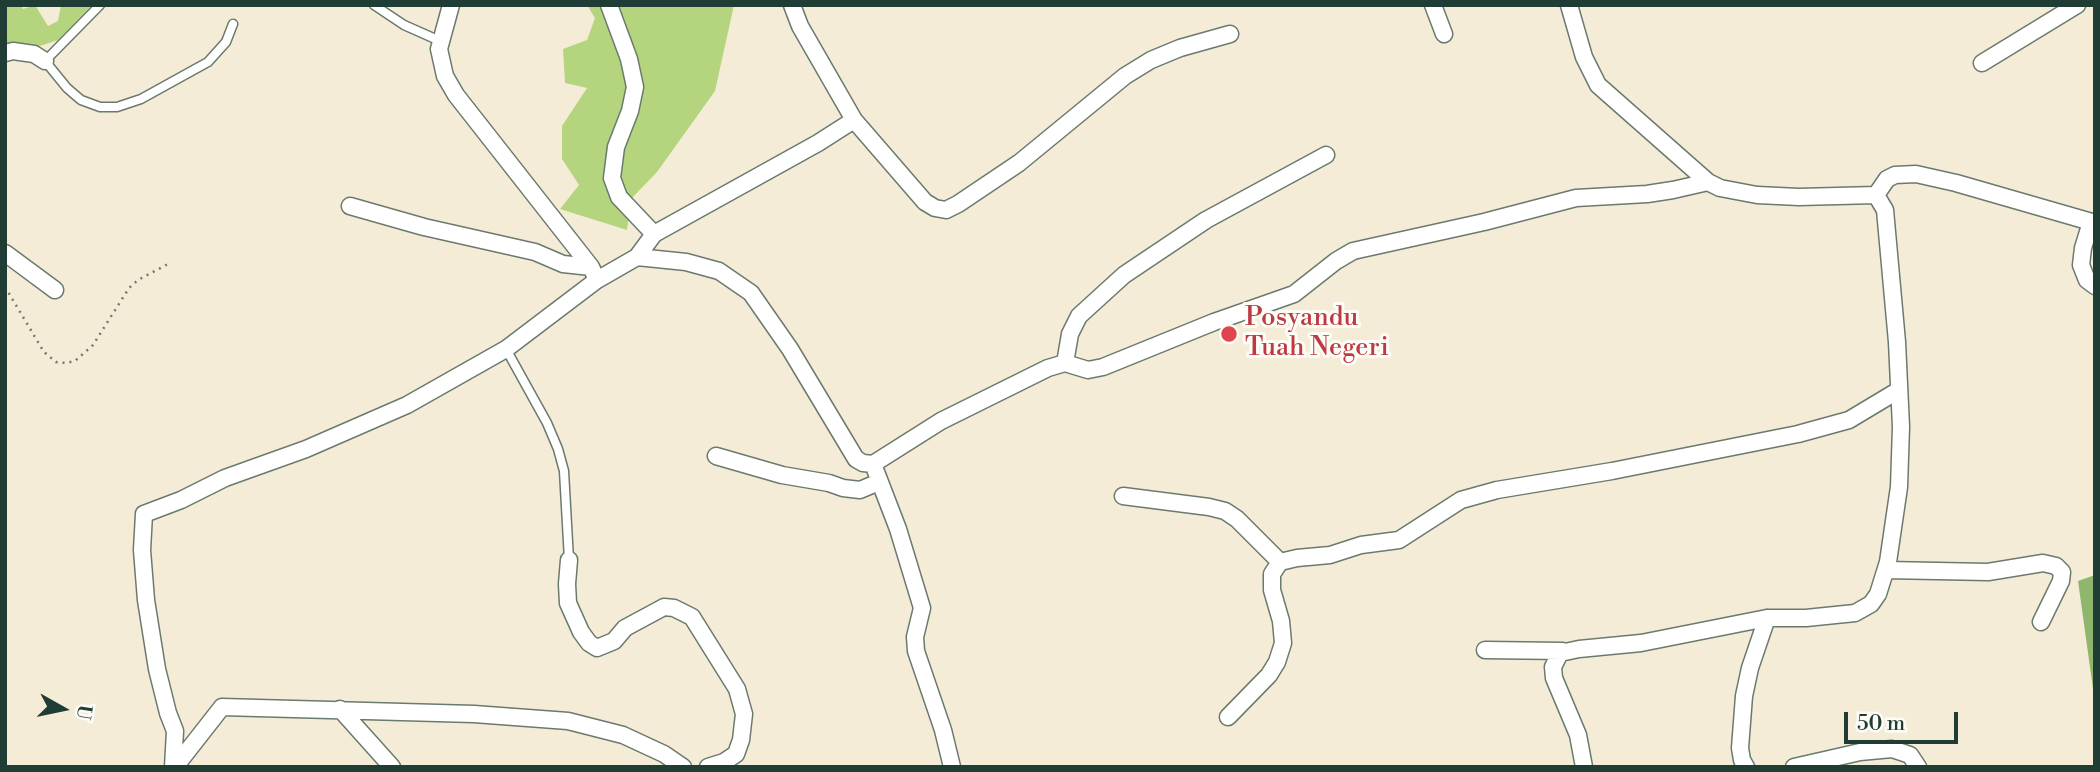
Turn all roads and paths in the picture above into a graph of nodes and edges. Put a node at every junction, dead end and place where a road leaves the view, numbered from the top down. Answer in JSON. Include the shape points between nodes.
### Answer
{"nodes":[{"id":1,"x":100,"y":5,"type":"edge"},
{"id":2,"x":374,"y":5,"type":"edge"},
{"id":3,"x":452,"y":5,"type":"edge"},
{"id":4,"x":609,"y":5,"type":"edge"},
{"id":5,"x":792,"y":5,"type":"edge"},
{"id":6,"x":1433,"y":5,"type":"edge"},
{"id":7,"x":1569,"y":5,"type":"edge"},
{"id":8,"x":2077,"y":5,"type":"edge"},
{"id":9,"x":233,"y":24,"type":"dead end"},
{"id":10,"x":1230,"y":34,"type":"dead end"},
{"id":11,"x":1444,"y":34,"type":"dead end"},
{"id":12,"x":440,"y":41,"type":"junction"},
{"id":13,"x":5,"y":52,"type":"edge"},
{"id":14,"x":45,"y":61,"type":"junction"},
{"id":15,"x":1982,"y":63,"type":"dead end"},
{"id":16,"x":854,"y":120,"type":"junction"},
{"id":17,"x":1326,"y":155,"type":"dead end"},
{"id":18,"x":1708,"y":182,"type":"junction"},
{"id":19,"x":1876,"y":195,"type":"junction"},
{"id":20,"x":350,"y":206,"type":"dead end"},
{"id":21,"x":2093,"y":223,"type":"edge"},
{"id":22,"x":654,"y":234,"type":"junction"},
{"id":23,"x":5,"y":253,"type":"edge"},
{"id":24,"x":637,"y":257,"type":"junction"},
{"id":25,"x":168,"y":264,"type":"dead end"},
{"id":26,"x":594,"y":274,"type":"junction"},
{"id":27,"x":2095,"y":286,"type":"edge"},
{"id":28,"x":5,"y":287,"type":"edge"},
{"id":29,"x":54,"y":290,"type":"dead end"},
{"id":30,"x":506,"y":349,"type":"junction"},
{"id":31,"x":1065,"y":363,"type":"junction"},
{"id":32,"x":1899,"y":390,"type":"junction"},
{"id":33,"x":716,"y":456,"type":"dead end"},
{"id":34,"x":873,"y":464,"type":"junction"},
{"id":35,"x":879,"y":482,"type":"junction"},
{"id":36,"x":1123,"y":496,"type":"dead end"},
{"id":37,"x":569,"y":559,"type":"joint"},
{"id":38,"x":1280,"y":562,"type":"junction"},
{"id":39,"x":1886,"y":570,"type":"junction"},
{"id":40,"x":1767,"y":618,"type":"junction"},
{"id":41,"x":2041,"y":622,"type":"dead end"},
{"id":42,"x":1485,"y":650,"type":"dead end"},
{"id":43,"x":1563,"y":651,"type":"junction"},
{"id":44,"x":340,"y":709,"type":"junction"},
{"id":45,"x":1228,"y":717,"type":"dead end"},
{"id":46,"x":174,"y":767,"type":"edge"},
{"id":47,"x":392,"y":767,"type":"edge"},
{"id":48,"x":683,"y":767,"type":"edge"},
{"id":49,"x":708,"y":767,"type":"edge"},
{"id":50,"x":952,"y":767,"type":"edge"},
{"id":51,"x":1584,"y":767,"type":"edge"},
{"id":52,"x":1746,"y":767,"type":"edge"},
{"id":53,"x":1794,"y":767,"type":"edge"},
{"id":54,"x":1918,"y":767,"type":"edge"}],
"edges":[{"from":1,"to":14,"type":"lane"},
{"from":2,"to":12,"type":"lane"},
{"from":3,"to":12,"type":"street"},
{"from":4,"to":22,"type":"street","via":[[635,87],[616,146],[612,178],[619,197]]},
{"from":5,"to":16,"type":"street"},
{"from":6,"to":11,"type":"street"},
{"from":7,"to":18,"type":"street","via":[[1584,57],[1598,85]]},
{"from":8,"to":15,"type":"street"},
{"from":9,"to":14,"type":"lane","via":[[226,42],[208,62],[117,107],[81,100]]},
{"from":10,"to":16,"type":"street","via":[[1180,48],[1125,76],[1020,163],[946,209],[925,202]]},
{"from":12,"to":26,"type":"street","via":[[442,66],[456,95]]},
{"from":13,"to":14,"type":"street","via":[[34,54]]},
{"from":16,"to":22,"type":"street"},
{"from":17,"to":31,"type":"street","via":[[1206,220],[1124,275],[1079,317],[1070,334]]},
{"from":18,"to":19,"type":"street","via":[[1757,195]]},
{"from":18,"to":31,"type":"street","via":[[1647,194],[1576,198],[1366,247],[1336,261],[1294,294],[1103,368],[1088,370]]},
{"from":19,"to":21,"type":"street","via":[[1887,179],[1916,174]]},
{"from":19,"to":32,"type":"street","via":[[1885,210]]},
{"from":20,"to":26,"type":"street","via":[[535,252]]},
{"from":21,"to":27,"type":"street","via":[[2081,265]]},
{"from":22,"to":24,"type":"street"},
{"from":23,"to":29,"type":"street"},
{"from":24,"to":26,"type":"street"},
{"from":24,"to":34,"type":"street","via":[[719,271],[751,293],[856,459]]},
{"from":25,"to":28,"type":"path","via":[[129,288],[93,345],[66,363],[56,362],[44,352]]},
{"from":26,"to":30,"type":"street"},
{"from":30,"to":37,"type":"lane","via":[[558,449],[564,471]]},
{"from":30,"to":46,"type":"street","via":[[407,405],[145,514],[146,600],[167,713],[176,730]]},
{"from":31,"to":34,"type":"street","via":[[941,421]]},
{"from":32,"to":38,"type":"street","via":[[1849,420],[1612,471],[1497,490],[1461,500],[1399,540]]},
{"from":32,"to":39,"type":"street","via":[[1899,487]]},
{"from":33,"to":35,"type":"street","via":[[843,488],[860,490]]},
{"from":34,"to":35,"type":"street"},
{"from":35,"to":50,"type":"street","via":[[922,608],[916,651]]},
{"from":36,"to":38,"type":"street","via":[[1225,511]]},
{"from":37,"to":49,"type":"street","via":[[568,603],[581,632],[597,648],[664,607],[692,617],[737,689],[744,714],[736,754]]},
{"from":38,"to":45,"type":"street","via":[[1272,574],[1283,643],[1277,662]]},
{"from":39,"to":40,"type":"street","via":[[1871,604],[1854,613]]},
{"from":39,"to":41,"type":"street","via":[[1988,572],[2043,563],[2056,566],[2062,572],[2061,581]]},
{"from":40,"to":43,"type":"street","via":[[1641,643]]},
{"from":40,"to":52,"type":"street","via":[[1744,696],[1740,748]]},
{"from":42,"to":43,"type":"street"},
{"from":43,"to":51,"type":"street","via":[[1555,660],[1554,678],[1578,734]]},
{"from":44,"to":46,"type":"street","via":[[222,707]]},
{"from":44,"to":47,"type":"street"},
{"from":44,"to":48,"type":"street","via":[[578,723],[638,741]]},
{"from":53,"to":54,"type":"street","via":[[1879,749],[1902,751]]}]}
